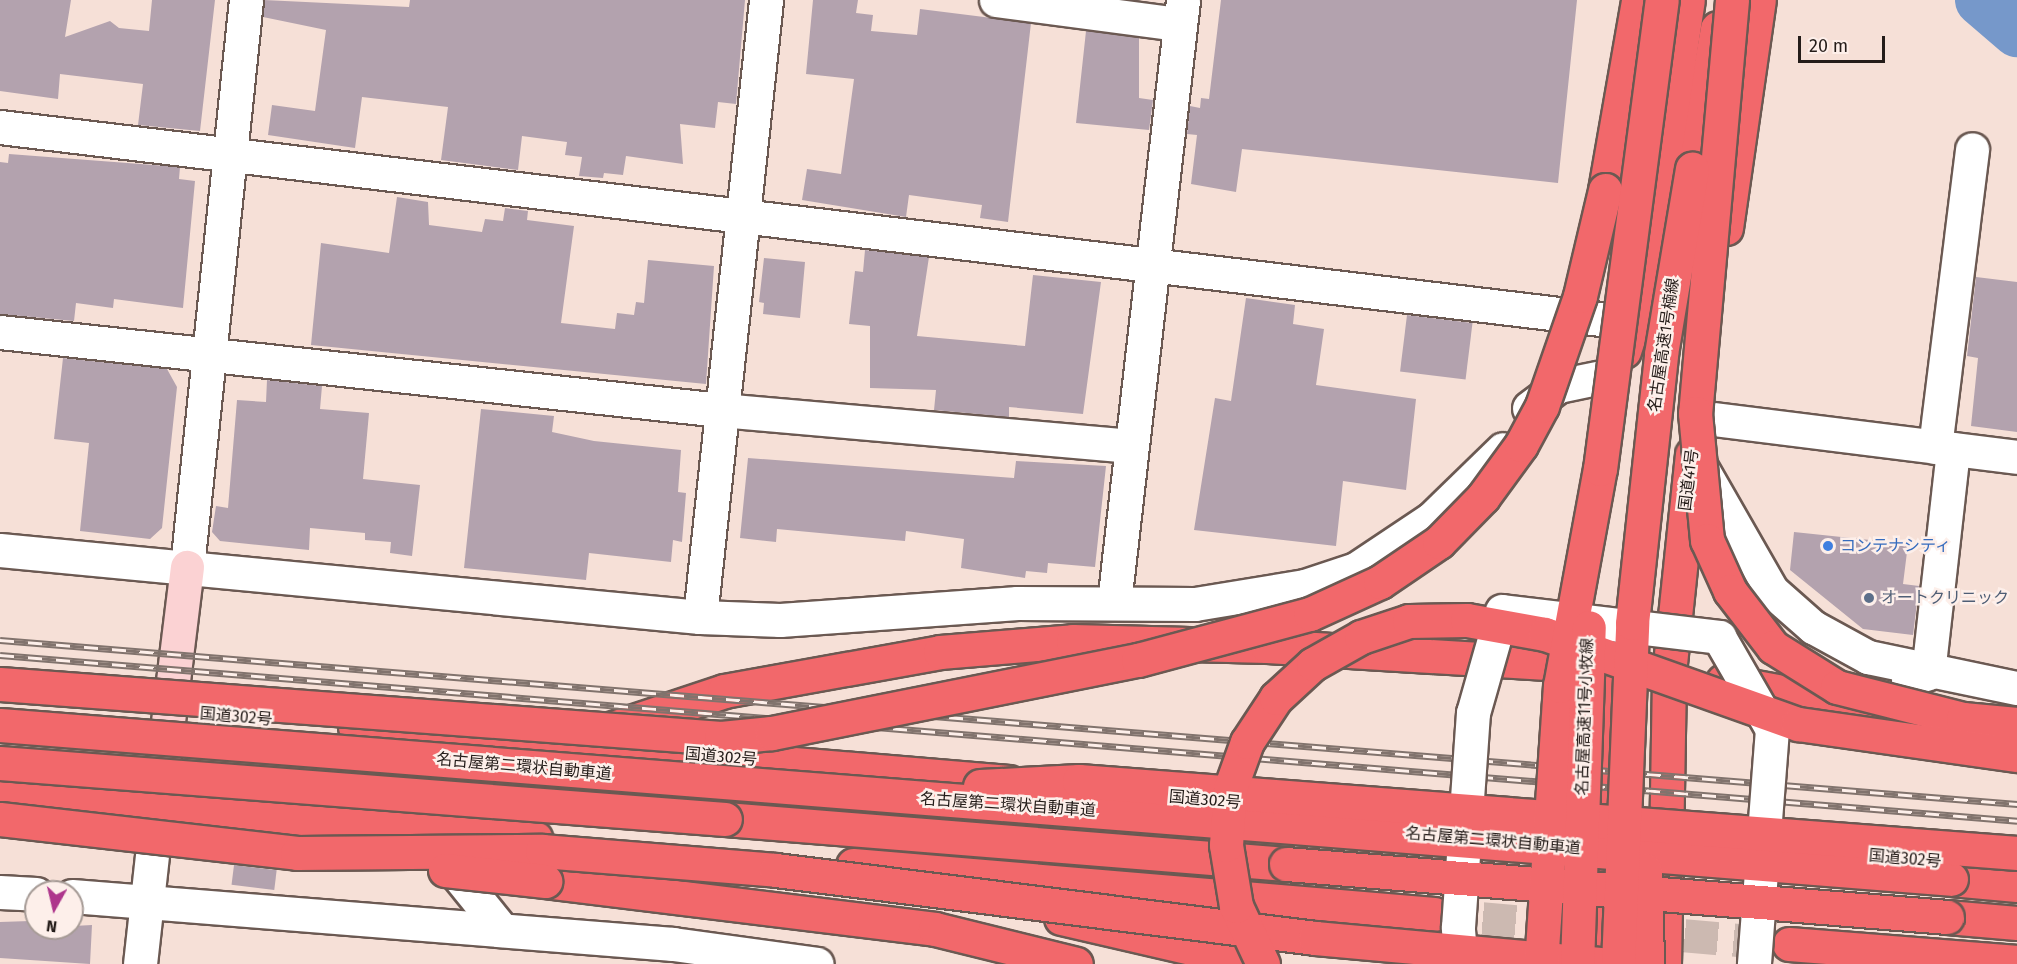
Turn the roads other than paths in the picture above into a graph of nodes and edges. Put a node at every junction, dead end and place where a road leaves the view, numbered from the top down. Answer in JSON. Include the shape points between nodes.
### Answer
{"nodes":[{"id":1,"x":246,"y":0,"type":"edge"},
{"id":2,"x":766,"y":0,"type":"edge"},
{"id":3,"x":996,"y":0,"type":"edge"},
{"id":4,"x":1638,"y":0,"type":"edge"},
{"id":5,"x":1649,"y":0,"type":"edge"},
{"id":6,"x":1662,"y":0,"type":"edge"},
{"id":7,"x":1688,"y":0,"type":"edge"},
{"id":8,"x":1722,"y":0,"type":"edge"},
{"id":9,"x":1732,"y":0,"type":"edge"},
{"id":10,"x":1760,"y":0,"type":"edge"},
{"id":11,"x":1181,"y":12,"type":"edge"},
{"id":12,"x":0,"y":127,"type":"edge"},
{"id":13,"x":1972,"y":149,"type":"dead end"},
{"id":14,"x":229,"y":153,"type":"junction"},
{"id":15,"x":739,"y":216,"type":"junction"},
{"id":16,"x":1149,"y":264,"type":"junction"},
{"id":17,"x":1609,"y":320,"type":"junction"},
{"id":18,"x":0,"y":332,"type":"edge"},
{"id":19,"x":209,"y":354,"type":"junction"},
{"id":20,"x":1602,"y":377,"type":"junction"},
{"id":21,"x":720,"y":410,"type":"junction"},
{"id":22,"x":1697,"y":417,"type":"junction"},
{"id":23,"x":1129,"y":446,"type":"junction"},
{"id":24,"x":1944,"y":448,"type":"junction"},
{"id":25,"x":1692,"y":453,"type":"junction"},
{"id":26,"x":2017,"y":457,"type":"edge"},
{"id":27,"x":1596,"y":460,"type":"junction"},
{"id":28,"x":0,"y":550,"type":"edge"},
{"id":29,"x":187,"y":567,"type":"junction"},
{"id":30,"x":1114,"y":603,"type":"junction"},
{"id":31,"x":700,"y":617,"type":"junction"},
{"id":32,"x":1574,"y":665,"type":"junction"},
{"id":33,"x":1669,"y":673,"type":"junction"},
{"id":34,"x":1928,"y":673,"type":"junction"},
{"id":35,"x":1631,"y":681,"type":"junction"},
{"id":36,"x":0,"y":684,"type":"edge"},
{"id":37,"x":2017,"y":688,"type":"edge"},
{"id":38,"x":0,"y":698,"type":"edge"},
{"id":39,"x":1844,"y":704,"type":"junction"},
{"id":40,"x":168,"y":712,"type":"junction"},
{"id":41,"x":2017,"y":724,"type":"edge"},
{"id":42,"x":0,"y":725,"type":"edge"},
{"id":43,"x":565,"y":744,"type":"junction"},
{"id":44,"x":2017,"y":757,"type":"edge"},
{"id":45,"x":0,"y":763,"type":"edge"},
{"id":46,"x":834,"y":792,"type":"junction"},
{"id":47,"x":1,"y":803,"type":"edge"},
{"id":48,"x":157,"y":810,"type":"junction"},
{"id":49,"x":1441,"y":821,"type":"dead end"},
{"id":50,"x":424,"y":830,"type":"junction"},
{"id":51,"x":555,"y":839,"type":"junction"},
{"id":52,"x":1793,"y":850,"type":"dead end"},
{"id":53,"x":297,"y":853,"type":"junction"},
{"id":54,"x":2017,"y":853,"type":"edge"},
{"id":55,"x":2017,"y":869,"type":"edge"},
{"id":56,"x":2017,"y":885,"type":"edge"},
{"id":57,"x":0,"y":892,"type":"edge"},
{"id":58,"x":24,"y":893,"type":"edge"},
{"id":59,"x":84,"y":897,"type":"edge"},
{"id":60,"x":146,"y":900,"type":"junction"},
{"id":61,"x":1434,"y":914,"type":"tunnel mouth"},
{"id":62,"x":2017,"y":923,"type":"edge"},
{"id":63,"x":502,"y":930,"type":"junction"},
{"id":64,"x":1789,"y":944,"type":"tunnel mouth"},
{"id":65,"x":672,"y":954,"type":"edge"},
{"id":66,"x":2017,"y":962,"type":"edge"},
{"id":67,"x":140,"y":964,"type":"edge"},
{"id":68,"x":817,"y":964,"type":"edge"},
{"id":69,"x":1076,"y":964,"type":"edge"},
{"id":70,"x":1262,"y":964,"type":"edge"},
{"id":71,"x":1461,"y":964,"type":"edge"},
{"id":72,"x":1541,"y":964,"type":"edge"},
{"id":73,"x":1560,"y":964,"type":"edge"},
{"id":74,"x":1577,"y":964,"type":"edge"},
{"id":75,"x":1594,"y":964,"type":"edge"},
{"id":76,"x":1600,"y":964,"type":"edge"},
{"id":77,"x":1618,"y":964,"type":"edge"},
{"id":78,"x":1647,"y":964,"type":"edge"},
{"id":79,"x":1664,"y":964,"type":"edge"},
{"id":80,"x":1754,"y":964,"type":"edge"}],
"edges":[{"from":1,"to":14,"type":"street"},
{"from":2,"to":15,"type":"street"},
{"from":3,"to":11,"type":"street"},
{"from":4,"to":36,"type":"highway","bridge":true,"via":[[1580,296],[1537,416],[1483,497],[1439,542],[1380,582],[1310,614],[1138,660],[772,733],[721,738]]},
{"from":5,"to":17,"type":"highway"},
{"from":6,"to":27,"type":"highway","bridge":true},
{"from":7,"to":27,"type":"highway","via":[[1643,293]]},
{"from":8,"to":35,"type":"highway","name":"名古屋高速1号楠線","bridge":true,"via":[[1661,354]]},
{"from":9,"to":41,"type":"highway","bridge":true,"via":[[1695,413],[1707,540],[1730,591],[1773,647],[1837,687],[1963,719]]},
{"from":10,"to":22,"type":"highway","name":"国道41号"},
{"from":11,"to":16,"type":"street"},
{"from":12,"to":14,"type":"street"},
{"from":13,"to":24,"type":"street"},
{"from":14,"to":15,"type":"street"},
{"from":14,"to":19,"type":"street"},
{"from":15,"to":16,"type":"street"},
{"from":15,"to":21,"type":"street"},
{"from":16,"to":17,"type":"street"},
{"from":16,"to":23,"type":"street"},
{"from":17,"to":20,"type":"highway"},
{"from":18,"to":19,"type":"street"},
{"from":19,"to":21,"type":"street"},
{"from":19,"to":29,"type":"street"},
{"from":20,"to":27,"type":"highway"},
{"from":20,"to":30,"type":"street","via":[[1542,394],[1469,487],[1397,545],[1356,569],[1305,586],[1195,604]]},
{"from":21,"to":23,"type":"street"},
{"from":21,"to":31,"type":"street"},
{"from":22,"to":24,"type":"street"},
{"from":22,"to":25,"type":"highway","name":"国道41号"},
{"from":23,"to":30,"type":"street"},
{"from":24,"to":26,"type":"street"},
{"from":24,"to":34,"type":"street"},
{"from":25,"to":33,"type":"highway","name":"国道41号"},
{"from":25,"to":34,"type":"street","via":[[1772,591],[1813,627],[1868,657]]},
{"from":27,"to":32,"type":"highway"},
{"from":27,"to":72,"type":"highway","bridge":true,"via":[[1560,686]]},
{"from":27,"to":74,"type":"highway","name":"名古屋高速11号小牧線","bridge":true},
{"from":28,"to":29,"type":"street"},
{"from":29,"to":31,"type":"street"},
{"from":29,"to":40,"type":"street"},
{"from":30,"to":31,"type":"street","via":[[1017,603],[780,620]]},
{"from":32,"to":35,"type":"highway"},
{"from":32,"to":43,"type":"highway","via":[[1267,646],[1051,643],[939,652],[724,691]]},
{"from":32,"to":73,"type":"highway"},
{"from":33,"to":35,"type":"highway"},
{"from":33,"to":39,"type":"highway"},
{"from":33,"to":79,"type":"highway","name":"国道41号"},
{"from":34,"to":37,"type":"street"},
{"from":34,"to":39,"type":"street"},
{"from":35,"to":75,"type":"highway","via":[[1619,679],[1604,705]]},
{"from":35,"to":77,"type":"highway","bridge":true},
{"from":35,"to":78,"type":"highway","bridge":true,"via":[[1647,894]]},
{"from":38,"to":40,"type":"highway","name":"国道302号"},
{"from":39,"to":44,"type":"highway"},
{"from":40,"to":43,"type":"highway","name":"国道302号"},
{"from":40,"to":48,"type":"street"},
{"from":42,"to":46,"type":"highway","name":"名古屋第二環状自動車道","bridge":true},
{"from":43,"to":49,"type":"highway","name":"国道302号"},
{"from":44,"to":70,"type":"highway","bridge":true,"via":[[1798,724],[1545,634],[1467,620],[1409,621],[1361,637],[1313,664],[1276,698],[1247,742],[1230,789],[1226,845],[1236,906]]},
{"from":45,"to":62,"type":"highway","bridge":true},
{"from":46,"to":54,"type":"highway","bridge":true,"via":[[1079,781]]},
{"from":46,"to":56,"type":"highway","name":"名古屋第二環状自動車道","bridge":true},
{"from":47,"to":48,"type":"highway"},
{"from":47,"to":53,"type":"highway","bridge":true},
{"from":48,"to":50,"type":"highway"},
{"from":48,"to":60,"type":"street"},
{"from":50,"to":51,"type":"highway"},
{"from":50,"to":63,"type":"street","via":[[484,915]]},
{"from":51,"to":61,"type":"highway"},
{"from":51,"to":70,"type":"highway","via":[[1047,915]]},
{"from":52,"to":55,"type":"highway","name":"国道302号"},
{"from":53,"to":69,"type":"highway","bridge":true,"via":[[935,929]]},
{"from":53,"to":76,"type":"highway","bridge":true,"via":[[542,851],[776,870],[1304,937]]},
{"from":57,"to":58,"type":"street"},
{"from":59,"to":60,"type":"street"},
{"from":60,"to":63,"type":"street"},
{"from":60,"to":67,"type":"street"},
{"from":63,"to":65,"type":"street"},
{"from":64,"to":66,"type":"highway"},
{"from":65,"to":68,"type":"street"},
{"from":71,"to":80,"type":"street","bridge":true,"via":[[1458,927],[1473,713],[1502,611],[1719,637],[1772,729]]}]}
